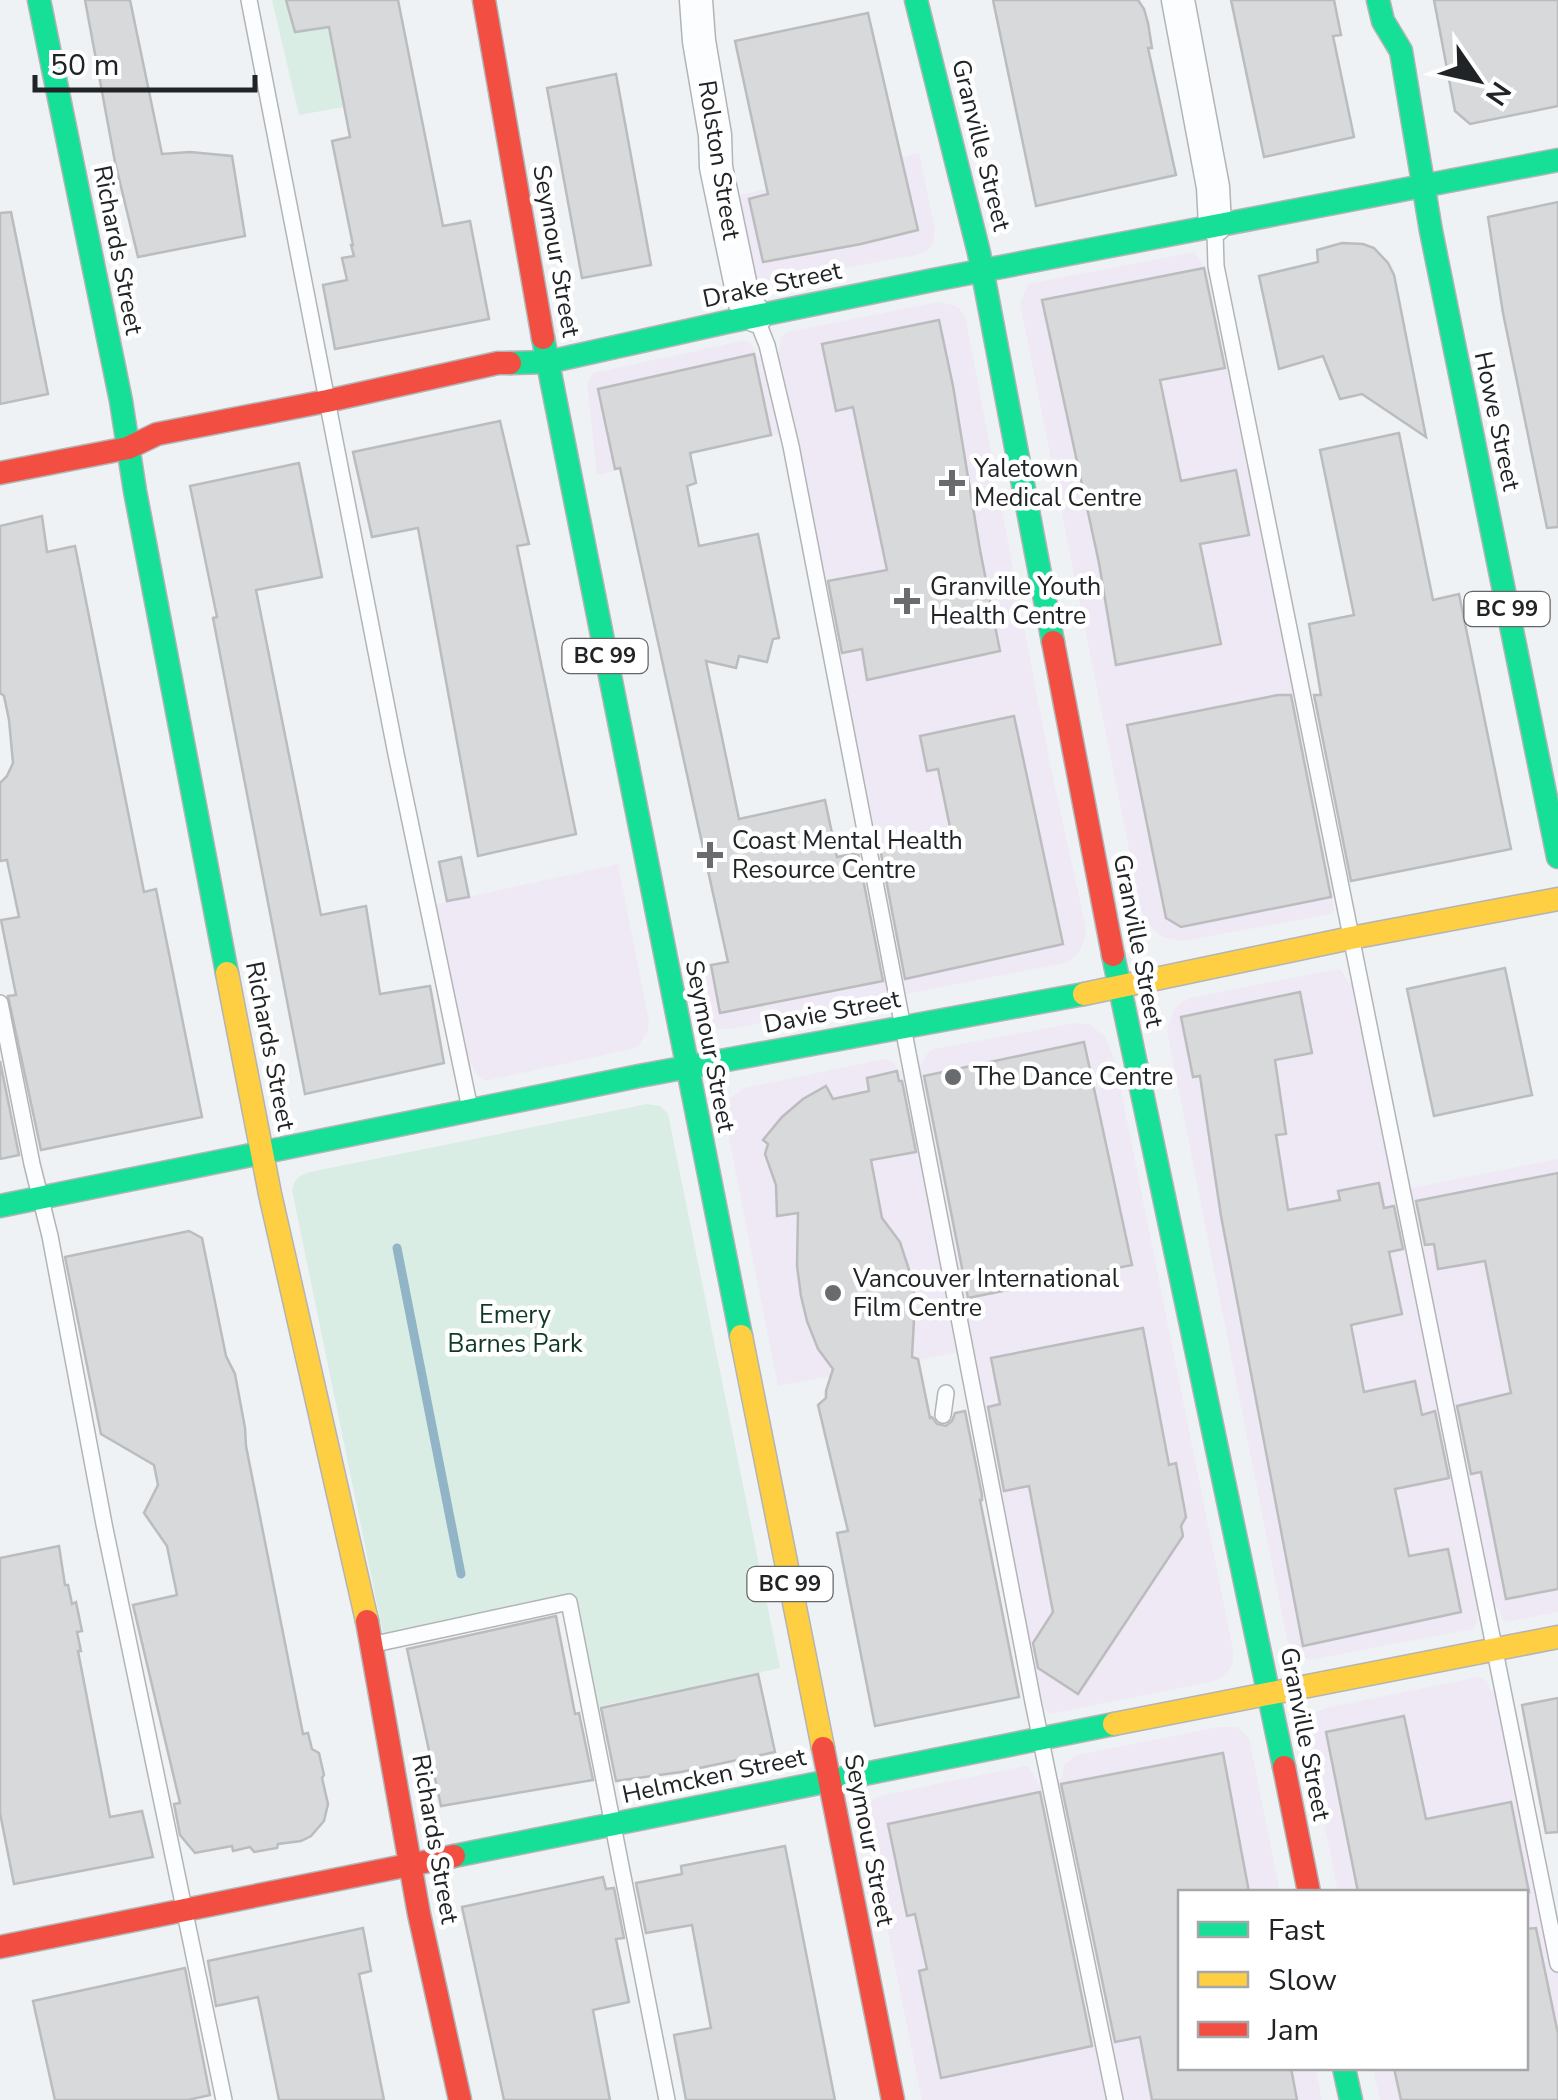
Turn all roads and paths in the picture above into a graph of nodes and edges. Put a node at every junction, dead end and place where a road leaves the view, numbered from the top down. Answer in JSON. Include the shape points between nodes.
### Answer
{"nodes":[{"id":1,"x":39,"y":0,"type":"edge"},
{"id":2,"x":249,"y":0,"type":"edge"},
{"id":3,"x":484,"y":0,"type":"edge"},
{"id":4,"x":696,"y":0,"type":"edge"},
{"id":5,"x":916,"y":0,"type":"edge"},
{"id":6,"x":1178,"y":0,"type":"edge"},
{"id":7,"x":1378,"y":0,"type":"edge"},
{"id":8,"x":1411,"y":16,"type":"dead end"},
{"id":9,"x":1401,"y":51,"type":"junction"},
{"id":10,"x":1558,"y":160,"type":"edge"},
{"id":11,"x":1423,"y":186,"type":"junction"},
{"id":12,"x":500,"y":221,"type":"dead end"},
{"id":13,"x":1215,"y":225,"type":"junction"},
{"id":14,"x":525,"y":244,"type":"junction"},
{"id":15,"x":982,"y":272,"type":"junction"},
{"id":16,"x":756,"y":316,"type":"junction"},
{"id":17,"x":548,"y":362,"type":"junction"},
{"id":18,"x":327,"y":401,"type":"junction"},
{"id":19,"x":128,"y":448,"type":"junction"},
{"id":20,"x":0,"y":473,"type":"edge"},
{"id":21,"x":1558,"y":857,"type":"edge"},
{"id":22,"x":1558,"y":899,"type":"edge"},
{"id":23,"x":1351,"y":938,"type":"junction"},
{"id":24,"x":1119,"y":987,"type":"junction"},
{"id":25,"x":0,"y":1003,"type":"edge"},
{"id":26,"x":903,"y":1026,"type":"junction"},
{"id":27,"x":687,"y":1067,"type":"junction"},
{"id":28,"x":470,"y":1111,"type":"junction"},
{"id":29,"x":262,"y":1153,"type":"junction"},
{"id":30,"x":40,"y":1198,"type":"junction"},
{"id":31,"x":0,"y":1206,"type":"edge"},
{"id":32,"x":946,"y":1394,"type":"dead end"},
{"id":33,"x":943,"y":1416,"type":"dead end"},
{"id":34,"x":1558,"y":1638,"type":"edge"},
{"id":35,"x":372,"y":1645,"type":"junction"},
{"id":36,"x":1494,"y":1650,"type":"junction"},
{"id":37,"x":1270,"y":1694,"type":"junction"},
{"id":38,"x":1040,"y":1740,"type":"junction"},
{"id":39,"x":830,"y":1780,"type":"junction"},
{"id":40,"x":614,"y":1824,"type":"junction"},
{"id":41,"x":412,"y":1865,"type":"junction"},
{"id":42,"x":1309,"y":1890,"type":"edge"},
{"id":43,"x":184,"y":1911,"type":"junction"},
{"id":44,"x":0,"y":1947,"type":"edge"},
{"id":45,"x":1558,"y":1964,"type":"edge"},
{"id":46,"x":1344,"y":2070,"type":"edge"},
{"id":47,"x":224,"y":2100,"type":"edge"},
{"id":48,"x":460,"y":2100,"type":"edge"},
{"id":49,"x":667,"y":2100,"type":"edge"},
{"id":50,"x":893,"y":2100,"type":"edge"},
{"id":51,"x":1115,"y":2100,"type":"edge"},
{"id":52,"x":1351,"y":2100,"type":"edge"}],
"edges":[{"from":1,"to":19,"type":"main road","name":"Richards Street"},
{"from":2,"to":18,"type":"lane"},
{"from":3,"to":14,"type":"main road","name":"Seymour Street","number":"BC 99"},
{"from":4,"to":16,"type":"street","name":"Rolston Street","via":[[716,168],[744,300]]},
{"from":5,"to":15,"type":"main road","name":"Granville Street"},
{"from":6,"to":13,"type":"street"},
{"from":7,"to":9,"type":"main road","name":"Howe Street","number":"BC 99"},
{"from":8,"to":9,"type":"main road"},
{"from":9,"to":11,"type":"main road","name":"Howe Street","number":"BC 99"},
{"from":10,"to":11,"type":"main road","name":"Drake Street"},
{"from":11,"to":13,"type":"main road","name":"Drake Street"},
{"from":11,"to":21,"type":"main road","name":"Howe Street","number":"BC 99"},
{"from":12,"to":14,"type":"main road"},
{"from":13,"to":15,"type":"main road","name":"Drake Street"},
{"from":13,"to":23,"type":"lane","via":[[1216,266]]},
{"from":14,"to":17,"type":"main road","name":"Seymour Street","number":"BC 99"},
{"from":15,"to":16,"type":"main road","name":"Drake Street"},
{"from":15,"to":24,"type":"main road","name":"Granville Street"},
{"from":16,"to":17,"type":"main road","name":"Drake Street"},
{"from":16,"to":26,"type":"lane","via":[[791,446]]},
{"from":17,"to":18,"type":"main road","name":"Drake Street","via":[[498,363]]},
{"from":17,"to":27,"type":"main road","name":"Seymour Street","number":"BC 99"},
{"from":18,"to":19,"type":"main road","name":"Drake Street","via":[[158,434]]},
{"from":18,"to":28,"type":"lane"},
{"from":19,"to":20,"type":"main road","name":"Drake Street"},
{"from":19,"to":29,"type":"main road","name":"Richards Street"},
{"from":22,"to":23,"type":"main road","name":"Davie Street"},
{"from":23,"to":24,"type":"main road","name":"Davie Street"},
{"from":23,"to":36,"type":"lane"},
{"from":24,"to":26,"type":"main road","name":"Davie Street"},
{"from":24,"to":37,"type":"main road","name":"Granville Street"},
{"from":25,"to":30,"type":"lane"},
{"from":26,"to":27,"type":"main road","name":"Davie Street"},
{"from":26,"to":38,"type":"lane"},
{"from":27,"to":28,"type":"main road","name":"Davie Street"},
{"from":27,"to":39,"type":"main road","name":"Seymour Street","number":"BC 99"},
{"from":28,"to":29,"type":"main road","name":"Davie Street"},
{"from":29,"to":30,"type":"main road","name":"Davie Street"},
{"from":29,"to":35,"type":"main road","name":"Richards Street"},
{"from":30,"to":31,"type":"main road","name":"Davie Street"},
{"from":30,"to":43,"type":"lane"},
{"from":32,"to":33,"type":"lane"},
{"from":34,"to":36,"type":"main road","name":"Helmcken Street"},
{"from":35,"to":40,"type":"lane","via":[[569,1602]]},
{"from":35,"to":41,"type":"main road","name":"Richards Street"},
{"from":36,"to":37,"type":"main road","name":"Helmcken Street"},
{"from":36,"to":45,"type":"lane"},
{"from":37,"to":38,"type":"main road","name":"Helmcken Street"},
{"from":37,"to":42,"type":"main road","name":"Granville Street"},
{"from":38,"to":39,"type":"main road","name":"Helmcken Street"},
{"from":38,"to":51,"type":"lane"},
{"from":39,"to":40,"type":"main road","name":"Helmcken Street"},
{"from":39,"to":50,"type":"main road","name":"Seymour Street","number":"BC 99"},
{"from":40,"to":41,"type":"main road","name":"Helmcken Street"},
{"from":40,"to":49,"type":"lane"},
{"from":41,"to":43,"type":"main road","name":"Helmcken Street"},
{"from":41,"to":48,"type":"main road","name":"Richards Street"},
{"from":43,"to":44,"type":"main road","name":"Helmcken Street"},
{"from":43,"to":47,"type":"lane"},
{"from":46,"to":52,"type":"main road"}]}
